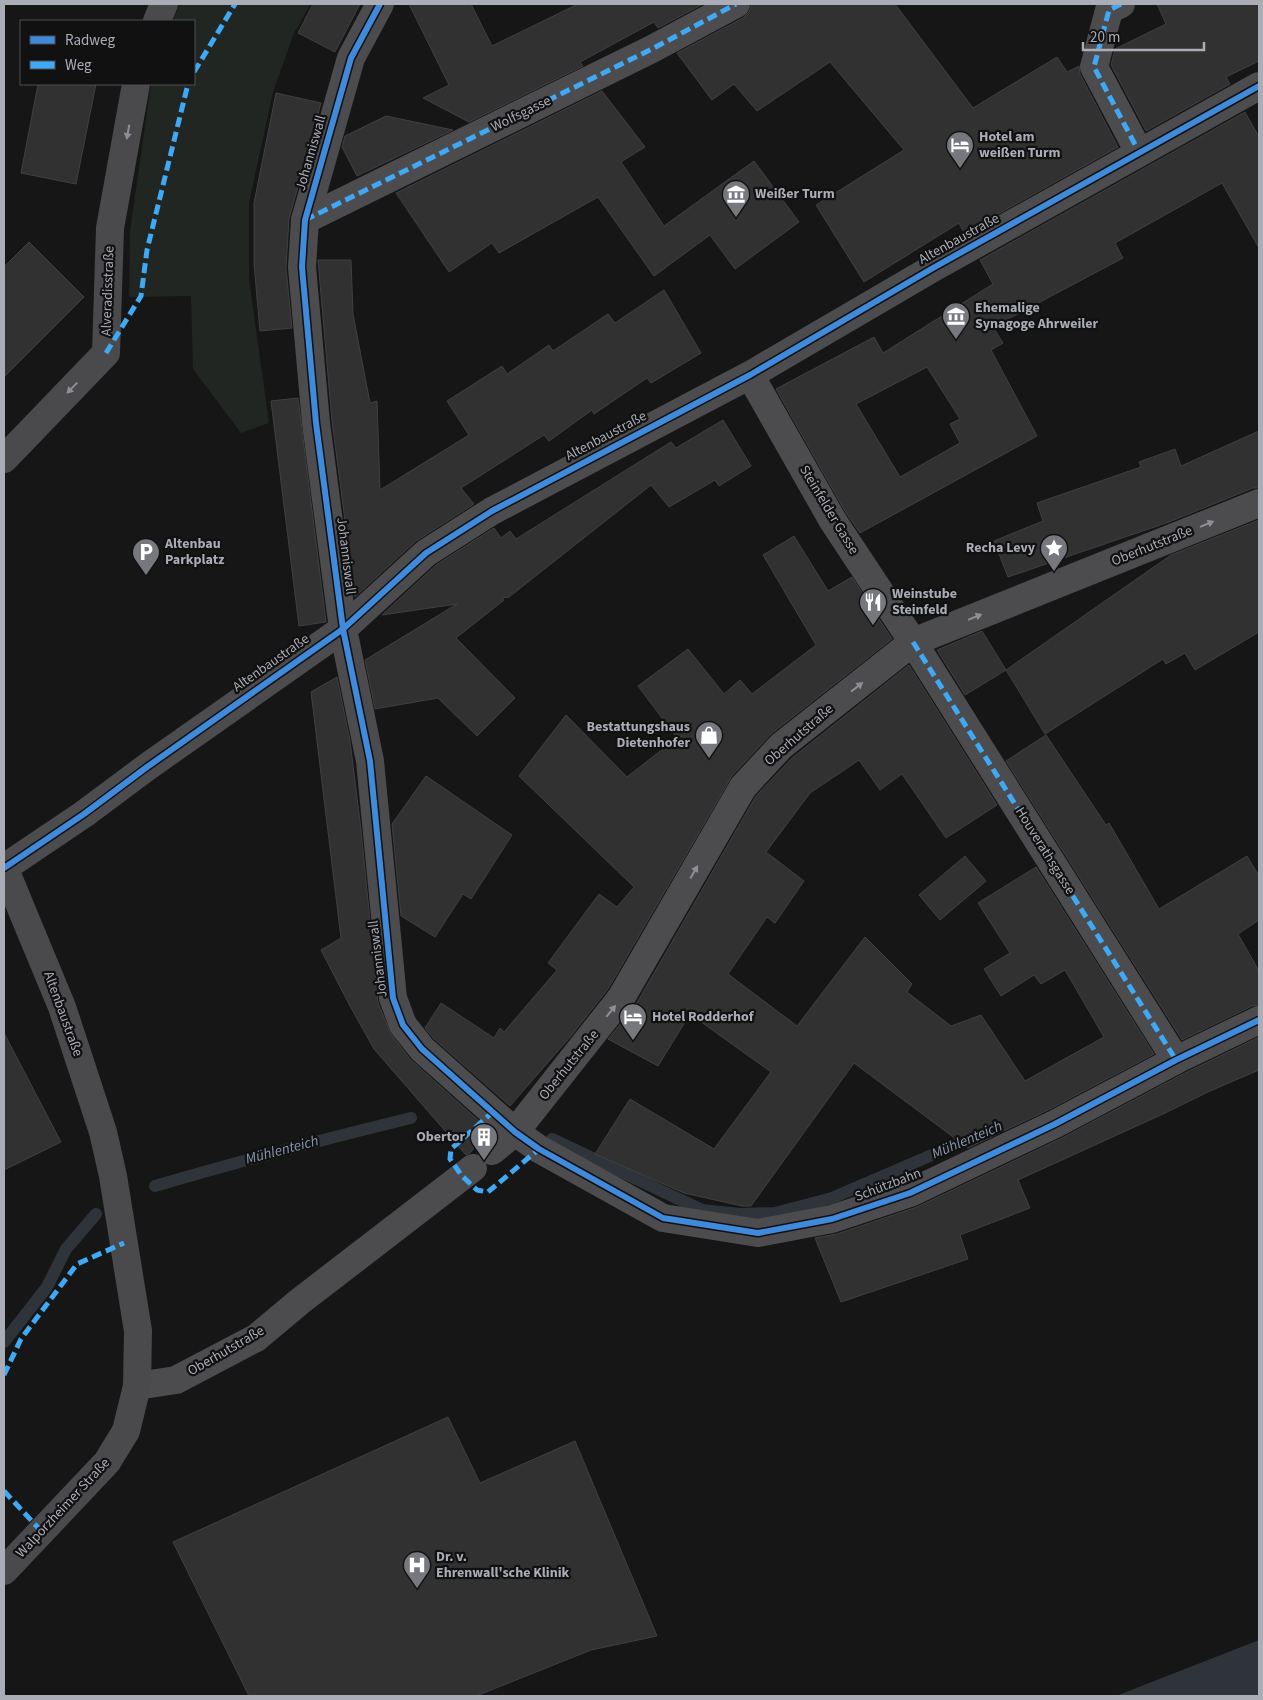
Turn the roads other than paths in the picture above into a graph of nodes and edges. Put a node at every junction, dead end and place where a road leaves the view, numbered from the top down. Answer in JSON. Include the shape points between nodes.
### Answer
{"nodes":[{"id":1,"x":164,"y":4,"type":"edge"},
{"id":2,"x":380,"y":4,"type":"edge"},
{"id":3,"x":736,"y":4,"type":"edge"},
{"id":4,"x":1121,"y":4,"type":"edge"},
{"id":5,"x":156,"y":20,"type":"edge"},
{"id":6,"x":136,"y":85,"type":"edge"},
{"id":7,"x":1259,"y":86,"type":"edge"},
{"id":8,"x":1139,"y":152,"type":"junction"},
{"id":9,"x":305,"y":220,"type":"junction"},
{"id":10,"x":750,"y":375,"type":"junction"},
{"id":11,"x":4,"y":459,"type":"edge"},
{"id":12,"x":1259,"y":503,"type":"edge"},
{"id":13,"x":343,"y":628,"type":"junction"},
{"id":14,"x":913,"y":642,"type":"junction"},
{"id":15,"x":4,"y":868,"type":"edge"},
{"id":16,"x":1259,"y":1020,"type":"edge"},
{"id":17,"x":1176,"y":1060,"type":"junction"},
{"id":18,"x":515,"y":1132,"type":"junction"},
{"id":19,"x":137,"y":1386,"type":"junction"},
{"id":20,"x":4,"y":1571,"type":"edge"}],
"edges":[{"from":1,"to":5,"type":"street"},
{"from":2,"to":9,"type":"street","name":"Johanniswall","via":[[351,58]]},
{"from":3,"to":9,"type":"street","name":"Wolfsgasse","via":[[652,49]]},
{"from":4,"to":8,"type":"street","via":[[1109,10],[1094,67]]},
{"from":6,"to":11,"type":"street","name":"Alveradisstraße","one_way":true,"via":[[110,228],[106,353]]},
{"from":7,"to":8,"type":"street","name":"Altenbaustraße"},
{"from":8,"to":10,"type":"street","name":"Altenbaustraße"},
{"from":9,"to":13,"type":"street","name":"Johanniswall","via":[[302,267],[316,423]]},
{"from":10,"to":13,"type":"street","name":"Altenbaustraße","via":[[492,510],[426,553]]},
{"from":10,"to":14,"type":"street","name":"Steinfelder Gasse","via":[[833,521]]},
{"from":14,"to":12,"type":"street","name":"Oberhutstraße","one_way":true},
{"from":13,"to":15,"type":"street","name":"Altenbaustraße"},
{"from":13,"to":18,"type":"street","name":"Johanniswall","via":[[370,761],[393,998],[403,1025],[422,1049]]},
{"from":14,"to":17,"type":"street","name":"Houverathsgasse"},
{"from":18,"to":14,"type":"street","name":"Oberhutstraße","one_way":true,"via":[[621,998],[743,787],[781,746]]},
{"from":15,"to":19,"type":"street","name":"Altenbaustraße","via":[[62,1007],[103,1132],[138,1331]]},
{"from":16,"to":17,"type":"street","name":"Schützbahn"},
{"from":17,"to":18,"type":"street","name":"Schützbahn","via":[[1055,1124],[910,1192],[832,1219],[758,1233],[663,1218],[539,1150]]},
{"from":18,"to":19,"type":"street","name":"Oberhutstraße","via":[[256,1338],[176,1380]]},
{"from":19,"to":20,"type":"street","name":"Walporzheimer Straße","via":[[126,1431],[107,1462]]}]}
